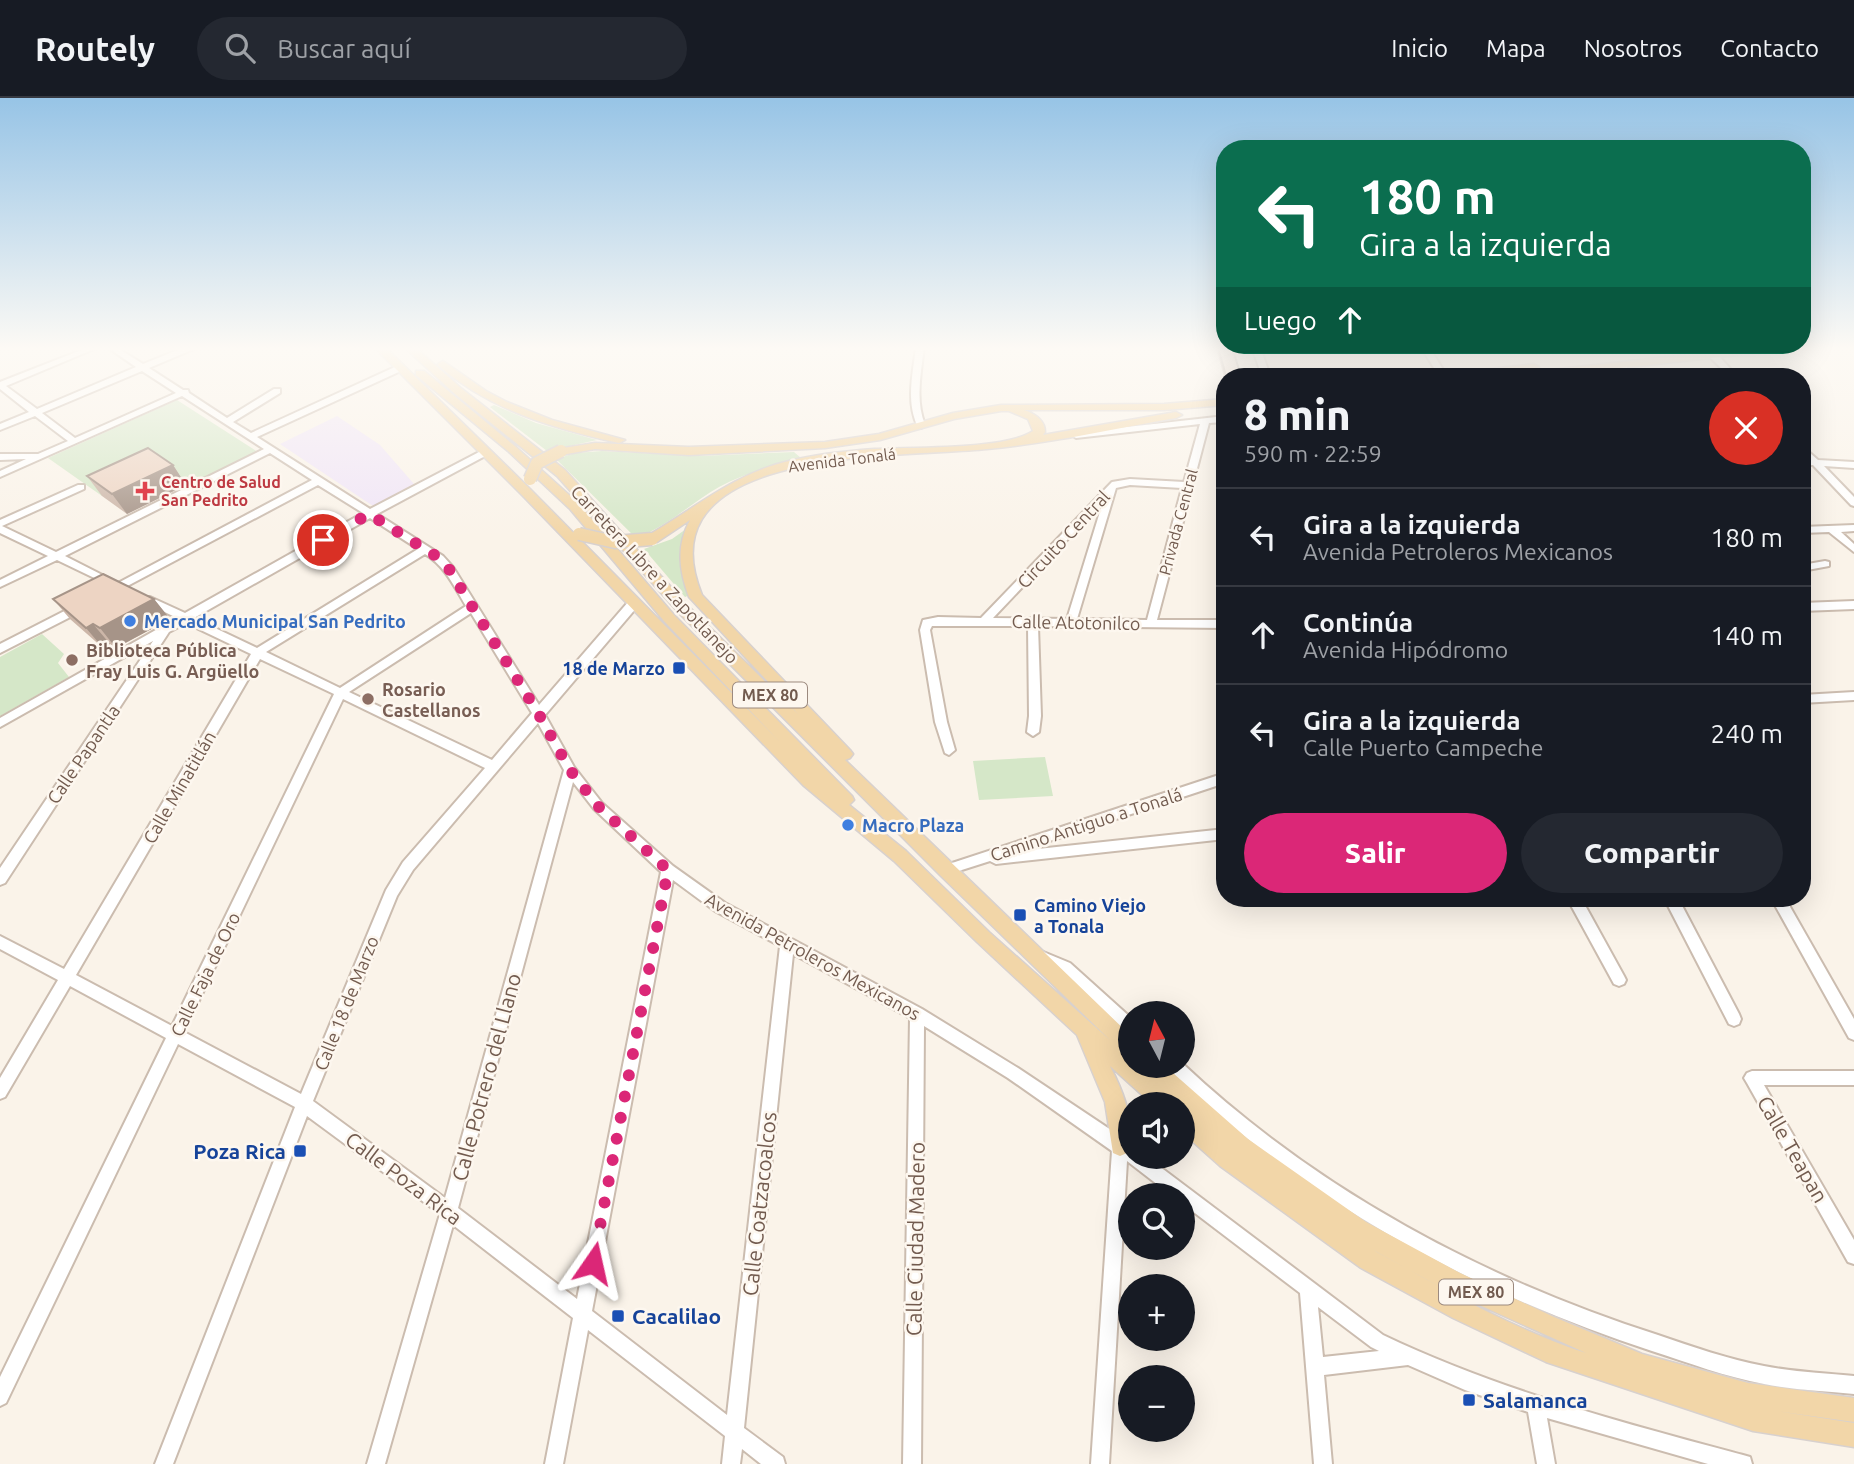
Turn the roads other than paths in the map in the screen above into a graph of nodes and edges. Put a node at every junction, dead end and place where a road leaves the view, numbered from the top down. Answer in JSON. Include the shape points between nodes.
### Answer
{"nodes":[{"id":1,"x":39,"y":411,"type":"edge"},
{"id":2,"x":145,"y":411,"type":"edge"},
{"id":3,"x":212,"y":411,"type":"edge"},
{"id":4,"x":245,"y":411,"type":"edge"},
{"id":5,"x":307,"y":411,"type":"edge"},
{"id":6,"x":442,"y":411,"type":"edge"},
{"id":7,"x":464,"y":411,"type":"edge"},
{"id":8,"x":483,"y":411,"type":"edge"},
{"id":9,"x":515,"y":411,"type":"edge"},
{"id":10,"x":917,"y":411,"type":"edge"},
{"id":11,"x":985,"y":411,"type":"edge"},
{"id":12,"x":1014,"y":411,"type":"edge"},
{"id":13,"x":1208,"y":411,"type":"edge"},
{"id":14,"x":36,"y":412,"type":"junction"},
{"id":15,"x":1216,"y":420,"type":"edge"},
{"id":16,"x":228,"y":421,"type":"junction"},
{"id":17,"x":1205,"y":421,"type":"junction"},
{"id":18,"x":921,"y":425,"type":"junction"},
{"id":19,"x":0,"y":427,"type":"edge"},
{"id":20,"x":252,"y":436,"type":"junction"},
{"id":21,"x":1034,"y":439,"type":"junction"},
{"id":22,"x":75,"y":442,"type":"junction"},
{"id":23,"x":272,"y":449,"type":"junction"},
{"id":24,"x":666,"y":449,"type":"junction"},
{"id":25,"x":484,"y":453,"type":"junction"},
{"id":26,"x":41,"y":456,"type":"junction"},
{"id":27,"x":0,"y":457,"type":"edge"},
{"id":28,"x":1811,"y":458,"type":"edge"},
{"id":29,"x":1811,"y":462,"type":"edge"},
{"id":30,"x":1815,"y":462,"type":"junction"},
{"id":31,"x":1854,"y":465,"type":"edge"},
{"id":32,"x":0,"y":474,"type":"edge"},
{"id":33,"x":320,"y":480,"type":"junction"},
{"id":34,"x":1188,"y":485,"type":"junction"},
{"id":35,"x":1112,"y":486,"type":"junction"},
{"id":36,"x":81,"y":487,"type":"dead end"},
{"id":37,"x":527,"y":493,"type":"junction"},
{"id":38,"x":715,"y":498,"type":"junction"},
{"id":39,"x":1854,"y":503,"type":"edge"},
{"id":40,"x":369,"y":514,"type":"junction"},
{"id":41,"x":0,"y":527,"type":"edge"},
{"id":42,"x":558,"y":527,"type":"junction"},
{"id":43,"x":1854,"y":528,"type":"edge"},
{"id":44,"x":1832,"y":529,"type":"junction"},
{"id":45,"x":1811,"y":530,"type":"edge"},
{"id":46,"x":1854,"y":549,"type":"edge"},
{"id":47,"x":426,"y":550,"type":"junction"},
{"id":48,"x":57,"y":556,"type":"junction"},
{"id":49,"x":1825,"y":564,"type":"dead end"},
{"id":50,"x":1811,"y":566,"type":"edge"},
{"id":51,"x":0,"y":584,"type":"edge"},
{"id":52,"x":120,"y":586,"type":"junction"},
{"id":53,"x":97,"y":598,"type":"edge"},
{"id":54,"x":86,"y":604,"type":"edge"},
{"id":55,"x":633,"y":604,"type":"junction"},
{"id":56,"x":1854,"y":605,"type":"edge"},
{"id":57,"x":472,"y":607,"type":"junction"},
{"id":58,"x":1811,"y":607,"type":"edge"},
{"id":59,"x":185,"y":617,"type":"junction"},
{"id":60,"x":984,"y":621,"type":"junction"},
{"id":61,"x":1033,"y":622,"type":"junction"},
{"id":62,"x":1071,"y":622,"type":"junction"},
{"id":63,"x":1150,"y":623,"type":"junction"},
{"id":64,"x":1216,"y":624,"type":"edge"},
{"id":65,"x":166,"y":630,"type":"junction"},
{"id":66,"x":0,"y":649,"type":"edge"},
{"id":67,"x":258,"y":652,"type":"junction"},
{"id":68,"x":340,"y":693,"type":"junction"},
{"id":69,"x":1854,"y":696,"type":"edge"},
{"id":70,"x":1811,"y":698,"type":"edge"},
{"id":71,"x":538,"y":713,"type":"junction"},
{"id":72,"x":0,"y":723,"type":"edge"},
{"id":73,"x":1033,"y":732,"type":"dead end"},
{"id":74,"x":948,"y":750,"type":"dead end"},
{"id":75,"x":494,"y":767,"type":"junction"},
{"id":76,"x":570,"y":770,"type":"junction"},
{"id":77,"x":1216,"y":781,"type":"edge"},
{"id":78,"x":1216,"y":835,"type":"edge"},
{"id":79,"x":900,"y":856,"type":"junction"},
{"id":80,"x":971,"y":862,"type":"junction"},
{"id":81,"x":941,"y":865,"type":"junction"},
{"id":82,"x":668,"y":870,"type":"junction"},
{"id":83,"x":0,"y":879,"type":"edge"},
{"id":84,"x":1579,"y":907,"type":"edge"},
{"id":85,"x":1676,"y":907,"type":"edge"},
{"id":86,"x":1784,"y":907,"type":"edge"},
{"id":87,"x":0,"y":942,"type":"edge"},
{"id":88,"x":787,"y":945,"type":"junction"},
{"id":89,"x":1038,"y":956,"type":"junction"},
{"id":90,"x":66,"y":978,"type":"junction"},
{"id":91,"x":1619,"y":980,"type":"dead end"},
{"id":92,"x":917,"y":1014,"type":"junction"},
{"id":93,"x":1118,"y":1015,"type":"edge"},
{"id":94,"x":1734,"y":1019,"type":"dead end"},
{"id":95,"x":1079,"y":1026,"type":"junction"},
{"id":96,"x":1854,"y":1033,"type":"edge"},
{"id":97,"x":175,"y":1035,"type":"junction"},
{"id":98,"x":1118,"y":1036,"type":"edge"},
{"id":99,"x":1164,"y":1078,"type":"edge"},
{"id":100,"x":1188,"y":1078,"type":"edge"},
{"id":101,"x":1854,"y":1079,"type":"edge"},
{"id":102,"x":0,"y":1092,"type":"edge"},
{"id":103,"x":1153,"y":1092,"type":"edge"},
{"id":104,"x":304,"y":1104,"type":"junction"},
{"id":105,"x":1118,"y":1109,"type":"edge"},
{"id":106,"x":1195,"y":1131,"type":"edge"},
{"id":107,"x":1118,"y":1145,"type":"edge"},
{"id":108,"x":1126,"y":1169,"type":"edge"},
{"id":109,"x":1150,"y":1169,"type":"edge"},
{"id":110,"x":449,"y":1211,"type":"junction"},
{"id":111,"x":1854,"y":1256,"type":"edge"},
{"id":112,"x":1308,"y":1289,"type":"junction"},
{"id":113,"x":583,"y":1316,"type":"junction"},
{"id":114,"x":1406,"y":1356,"type":"junction"},
{"id":115,"x":1316,"y":1367,"type":"junction"},
{"id":116,"x":1779,"y":1378,"type":"junction"},
{"id":117,"x":1854,"y":1385,"type":"edge"},
{"id":118,"x":0,"y":1397,"type":"edge"},
{"id":119,"x":1786,"y":1401,"type":"junction"},
{"id":120,"x":1536,"y":1407,"type":"junction"},
{"id":121,"x":1854,"y":1410,"type":"edge"},
{"id":122,"x":734,"y":1430,"type":"junction"},
{"id":123,"x":1854,"y":1435,"type":"edge"},
{"id":124,"x":164,"y":1464,"type":"edge"},
{"id":125,"x":376,"y":1464,"type":"edge"},
{"id":126,"x":554,"y":1464,"type":"edge"},
{"id":127,"x":731,"y":1464,"type":"edge"},
{"id":128,"x":776,"y":1464,"type":"edge"},
{"id":129,"x":912,"y":1464,"type":"edge"},
{"id":130,"x":1100,"y":1464,"type":"edge"},
{"id":131,"x":1323,"y":1464,"type":"edge"},
{"id":132,"x":1546,"y":1464,"type":"edge"},
{"id":133,"x":1743,"y":1464,"type":"edge"}],
"edges":[{"from":1,"to":14,"type":"street"},
{"from":2,"to":22,"type":"street"},
{"from":3,"to":16,"type":"street"},
{"from":4,"to":16,"type":"street"},
{"from":5,"to":20,"type":"street"},
{"from":6,"to":25,"type":"main road","name":"Carretera Libre a Zapotlanejo"},
{"from":7,"to":79,"type":"main road","name":"Carretera Libre a Zapotlanejo","number":"MEX 80","via":[[574,506],[669,618]]},
{"from":8,"to":81,"type":"main road","name":"Carretera Libre a Zapotlanejo","number":"MEX 80","via":[[561,473],[684,610]]},
{"from":9,"to":24,"type":"main road","via":[[573,430]]},
{"from":10,"to":18,"type":"street"},
{"from":11,"to":18,"type":"main road","name":"Avenida Tonalá"},
{"from":12,"to":21,"type":"main road","via":[[1037,421],[1039,432]]},
{"from":13,"to":21,"type":"main road","name":"Avenida Tonalá"},
{"from":14,"to":19,"type":"street"},
{"from":14,"to":22,"type":"street"},
{"from":15,"to":17,"type":"street"},
{"from":16,"to":20,"type":"street"},
{"from":17,"to":21,"type":"street"},
{"from":17,"to":34,"type":"street","name":"Privada Central"},
{"from":18,"to":24,"type":"main road","name":"Avenida Tonalá","via":[[825,445]]},
{"from":20,"to":23,"type":"street"},
{"from":21,"to":38,"type":"main road","name":"Avenida Tonalá","via":[[806,461],[763,472]]},
{"from":22,"to":26,"type":"street"},
{"from":23,"to":33,"type":"street"},
{"from":23,"to":48,"type":"street"},
{"from":24,"to":37,"type":"main road","bridge":true,"via":[[595,446],[561,451],[537,463]]},
{"from":25,"to":37,"type":"main road","name":"Carretera Libre a Zapotlanejo"},
{"from":25,"to":40,"type":"street"},
{"from":26,"to":27,"type":"street"},
{"from":26,"to":32,"type":"street"},
{"from":28,"to":30,"type":"street"},
{"from":29,"to":30,"type":"street"},
{"from":30,"to":31,"type":"street"},
{"from":30,"to":39,"type":"street"},
{"from":33,"to":40,"type":"street"},
{"from":33,"to":52,"type":"street"},
{"from":34,"to":35,"type":"street","name":"Circuito Central","via":[[1124,482]]},
{"from":34,"to":63,"type":"street","name":"Privada Central"},
{"from":35,"to":60,"type":"street","name":"Circuito Central"},
{"from":35,"to":62,"type":"street","name":"Circuito Central"},
{"from":36,"to":41,"type":"street"},
{"from":37,"to":42,"type":"main road","name":"Carretera Libre a Zapotlanejo"},
{"from":38,"to":42,"type":"main road","name":"Avenida Tonalá","bridge":true,"via":[[652,539],[633,543],[614,543]]},
{"from":38,"to":81,"type":"main road","via":[[696,522],[685,555],[696,597],[919,832]]},
{"from":40,"to":47,"type":"street","name":"Avenida Petroleros Mexicanos"},
{"from":40,"to":59,"type":"street"},
{"from":41,"to":48,"type":"street"},
{"from":42,"to":55,"type":"main road","name":"Carretera Libre a Zapotlanejo"},
{"from":43,"to":44,"type":"street"},
{"from":44,"to":45,"type":"street"},
{"from":44,"to":46,"type":"street"},
{"from":47,"to":57,"type":"street","name":"Avenida Petroleros Mexicanos","via":[[449,569]]},
{"from":47,"to":67,"type":"street","name":"Calle Minatitlán"},
{"from":48,"to":51,"type":"street"},
{"from":48,"to":52,"type":"street"},
{"from":49,"to":50,"type":"street"},
{"from":52,"to":53,"type":"street"},
{"from":52,"to":59,"type":"street"},
{"from":54,"to":66,"type":"street"},
{"from":55,"to":71,"type":"street","name":"Calle 18 de Marzo"},
{"from":55,"to":79,"type":"main road","name":"Carretera Libre a Zapotlanejo","via":[[809,781]]},
{"from":56,"to":58,"type":"street"},
{"from":57,"to":68,"type":"street"},
{"from":57,"to":71,"type":"street","name":"Avenida Petroleros Mexicanos"},
{"from":59,"to":65,"type":"street"},
{"from":59,"to":67,"type":"street"},
{"from":60,"to":61,"type":"street","name":"Calle Atotonilco"},
{"from":60,"to":74,"type":"street","name":"Calle Atotonilco","via":[[927,623],[925,630]]},
{"from":61,"to":62,"type":"street","name":"Calle Atotonilco"},
{"from":61,"to":73,"type":"street"},
{"from":62,"to":63,"type":"street","name":"Calle Atotonilco"},
{"from":63,"to":64,"type":"street","name":"Calle Atotonilco"},
{"from":65,"to":72,"type":"street"},
{"from":65,"to":83,"type":"street","name":"Calle Papantla"},
{"from":67,"to":68,"type":"street"},
{"from":67,"to":90,"type":"street","name":"Calle Minatitlán"},
{"from":68,"to":75,"type":"street"},
{"from":68,"to":97,"type":"street","name":"Calle Faja de Oro"},
{"from":69,"to":70,"type":"street"},
{"from":71,"to":75,"type":"street","name":"Calle 18 de Marzo"},
{"from":71,"to":76,"type":"street","name":"Avenida Petroleros Mexicanos"},
{"from":75,"to":104,"type":"street","name":"Calle 18 de Marzo","via":[[399,879]]},
{"from":76,"to":82,"type":"street","name":"Avenida Petroleros Mexicanos","via":[[598,806]]},
{"from":76,"to":110,"type":"street","name":"Calle Potrero del Llano"},
{"from":77,"to":80,"type":"street","name":"Camino Antiguo a Tonalá"},
{"from":78,"to":80,"type":"street"},
{"from":79,"to":95,"type":"main road","name":"Carretera Libre a Zapotlanejo","number":"MEX 80"},
{"from":80,"to":81,"type":"street","name":"Camino Antiguo a Tonalá"},
{"from":81,"to":89,"type":"main road","name":"Carretera Libre a Zapotlanejo","number":"MEX 80"},
{"from":82,"to":88,"type":"street","name":"Avenida Petroleros Mexicanos","via":[[720,907]]},
{"from":82,"to":113,"type":"street"},
{"from":84,"to":91,"type":"street"},
{"from":85,"to":94,"type":"street"},
{"from":86,"to":96,"type":"street"},
{"from":87,"to":90,"type":"street","name":"Calle Poza Rica"},
{"from":88,"to":92,"type":"street","name":"Avenida Petroleros Mexicanos"},
{"from":88,"to":122,"type":"street","name":"Calle Coatzacoalcos"},
{"from":89,"to":93,"type":"street","via":[[1065,967]]},
{"from":89,"to":98,"type":"main road","name":"Carretera Libre a Zapotlanejo","number":"MEX 80"},
{"from":90,"to":97,"type":"street","name":"Calle Poza Rica"},
{"from":90,"to":102,"type":"street","name":"Calle Minatitlán"},
{"from":92,"to":107,"type":"street","name":"Avenida Petroleros Mexicanos"},
{"from":92,"to":129,"type":"street","name":"Calle Ciudad Madero"},
{"from":95,"to":103,"type":"main road","name":"Carretera Libre a Zapotlanejo","number":"MEX 80"},
{"from":95,"to":105,"type":"main road"},
{"from":97,"to":104,"type":"street","name":"Calle Poza Rica"},
{"from":97,"to":118,"type":"street","name":"Calle Faja de Oro"},
{"from":99,"to":119,"type":"main road","number":"MEX 80","via":[[1241,1146],[1357,1230],[1452,1281],[1642,1365]]},
{"from":100,"to":116,"type":"street","via":[[1231,1118],[1306,1174],[1397,1232],[1572,1315],[1654,1344]]},
{"from":101,"to":111,"type":"street","name":"Calle Teapan","via":[[1752,1078]]},
{"from":104,"to":110,"type":"street","name":"Calle Poza Rica"},
{"from":104,"to":124,"type":"street","name":"Calle 18 de Marzo"},
{"from":106,"to":123,"type":"main road","number":"MEX 80","via":[[1227,1159],[1369,1260],[1542,1348],[1753,1419]]},
{"from":108,"to":130,"type":"street"},
{"from":109,"to":112,"type":"street","name":"Avenida Petroleros Mexicanos"},
{"from":110,"to":113,"type":"street","name":"Calle Poza Rica"},
{"from":110,"to":125,"type":"street","name":"Calle Potrero del Llano"},
{"from":112,"to":114,"type":"street","name":"Avenida Petroleros Mexicanos","via":[[1377,1341]]},
{"from":112,"to":115,"type":"street"},
{"from":113,"to":122,"type":"street","name":"Calle Poza Rica"},
{"from":113,"to":126,"type":"street"},
{"from":114,"to":115,"type":"street"},
{"from":114,"to":120,"type":"street","name":"Avenida Petroleros Mexicanos"},
{"from":115,"to":131,"type":"street"},
{"from":116,"to":117,"type":"street"},
{"from":116,"to":119,"type":"street"},
{"from":119,"to":121,"type":"main road","number":"MEX 80"},
{"from":120,"to":132,"type":"street"},
{"from":120,"to":133,"type":"street","name":"Avenida Petroleros Mexicanos"},
{"from":122,"to":127,"type":"street","name":"Calle Coatzacoalcos"},
{"from":122,"to":128,"type":"street","name":"Calle Poza Rica"}]}
